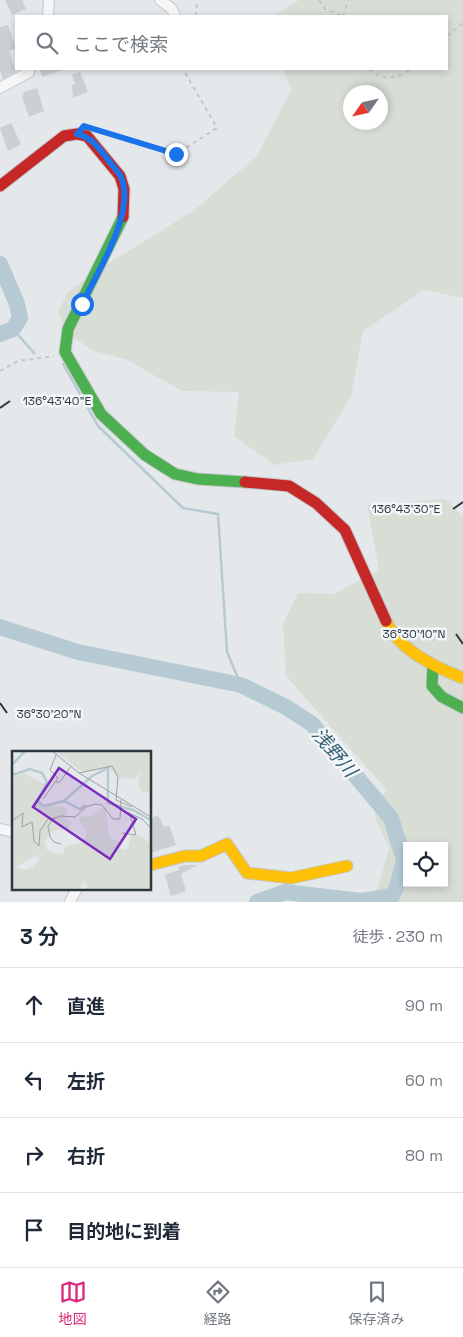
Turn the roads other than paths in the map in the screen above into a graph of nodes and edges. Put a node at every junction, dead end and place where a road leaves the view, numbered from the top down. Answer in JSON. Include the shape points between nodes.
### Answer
{"nodes":[{"id":1,"x":49,"y":0,"type":"edge"},
{"id":2,"x":160,"y":0,"type":"edge"},
{"id":3,"x":48,"y":15,"type":"edge"},
{"id":4,"x":175,"y":15,"type":"edge"},
{"id":5,"x":29,"y":70,"type":"edge"},
{"id":6,"x":0,"y":88,"type":"edge"},
{"id":7,"x":2,"y":181,"type":"edge"},
{"id":8,"x":433,"y":666,"type":"junction"},
{"id":9,"x":463,"y":678,"type":"edge"},
{"id":10,"x":463,"y":708,"type":"edge"},
{"id":11,"x":151,"y":864,"type":"edge"},
{"id":12,"x":347,"y":866,"type":"dead end"},
{"id":13,"x":76,"y":889,"type":"edge"},
{"id":14,"x":70,"y":902,"type":"edge"}],
"edges":[{"from":1,"to":3,"type":"street"},
{"from":2,"to":4,"type":"street"},
{"from":5,"to":6,"type":"street"},
{"from":7,"to":8,"type":"street","via":[[64,136],[87,136],[120,176],[124,189],[124,214],[68,329],[65,352],[101,414],[145,455],[175,474],[198,480],[289,486],[316,503],[345,530],[392,634]]},
{"from":8,"to":9,"type":"street"},
{"from":8,"to":10,"type":"street","via":[[432,686],[442,697]]},
{"from":11,"to":12,"type":"street","via":[[201,856],[227,844],[247,873],[290,878]]},
{"from":13,"to":14,"type":"street"}]}
